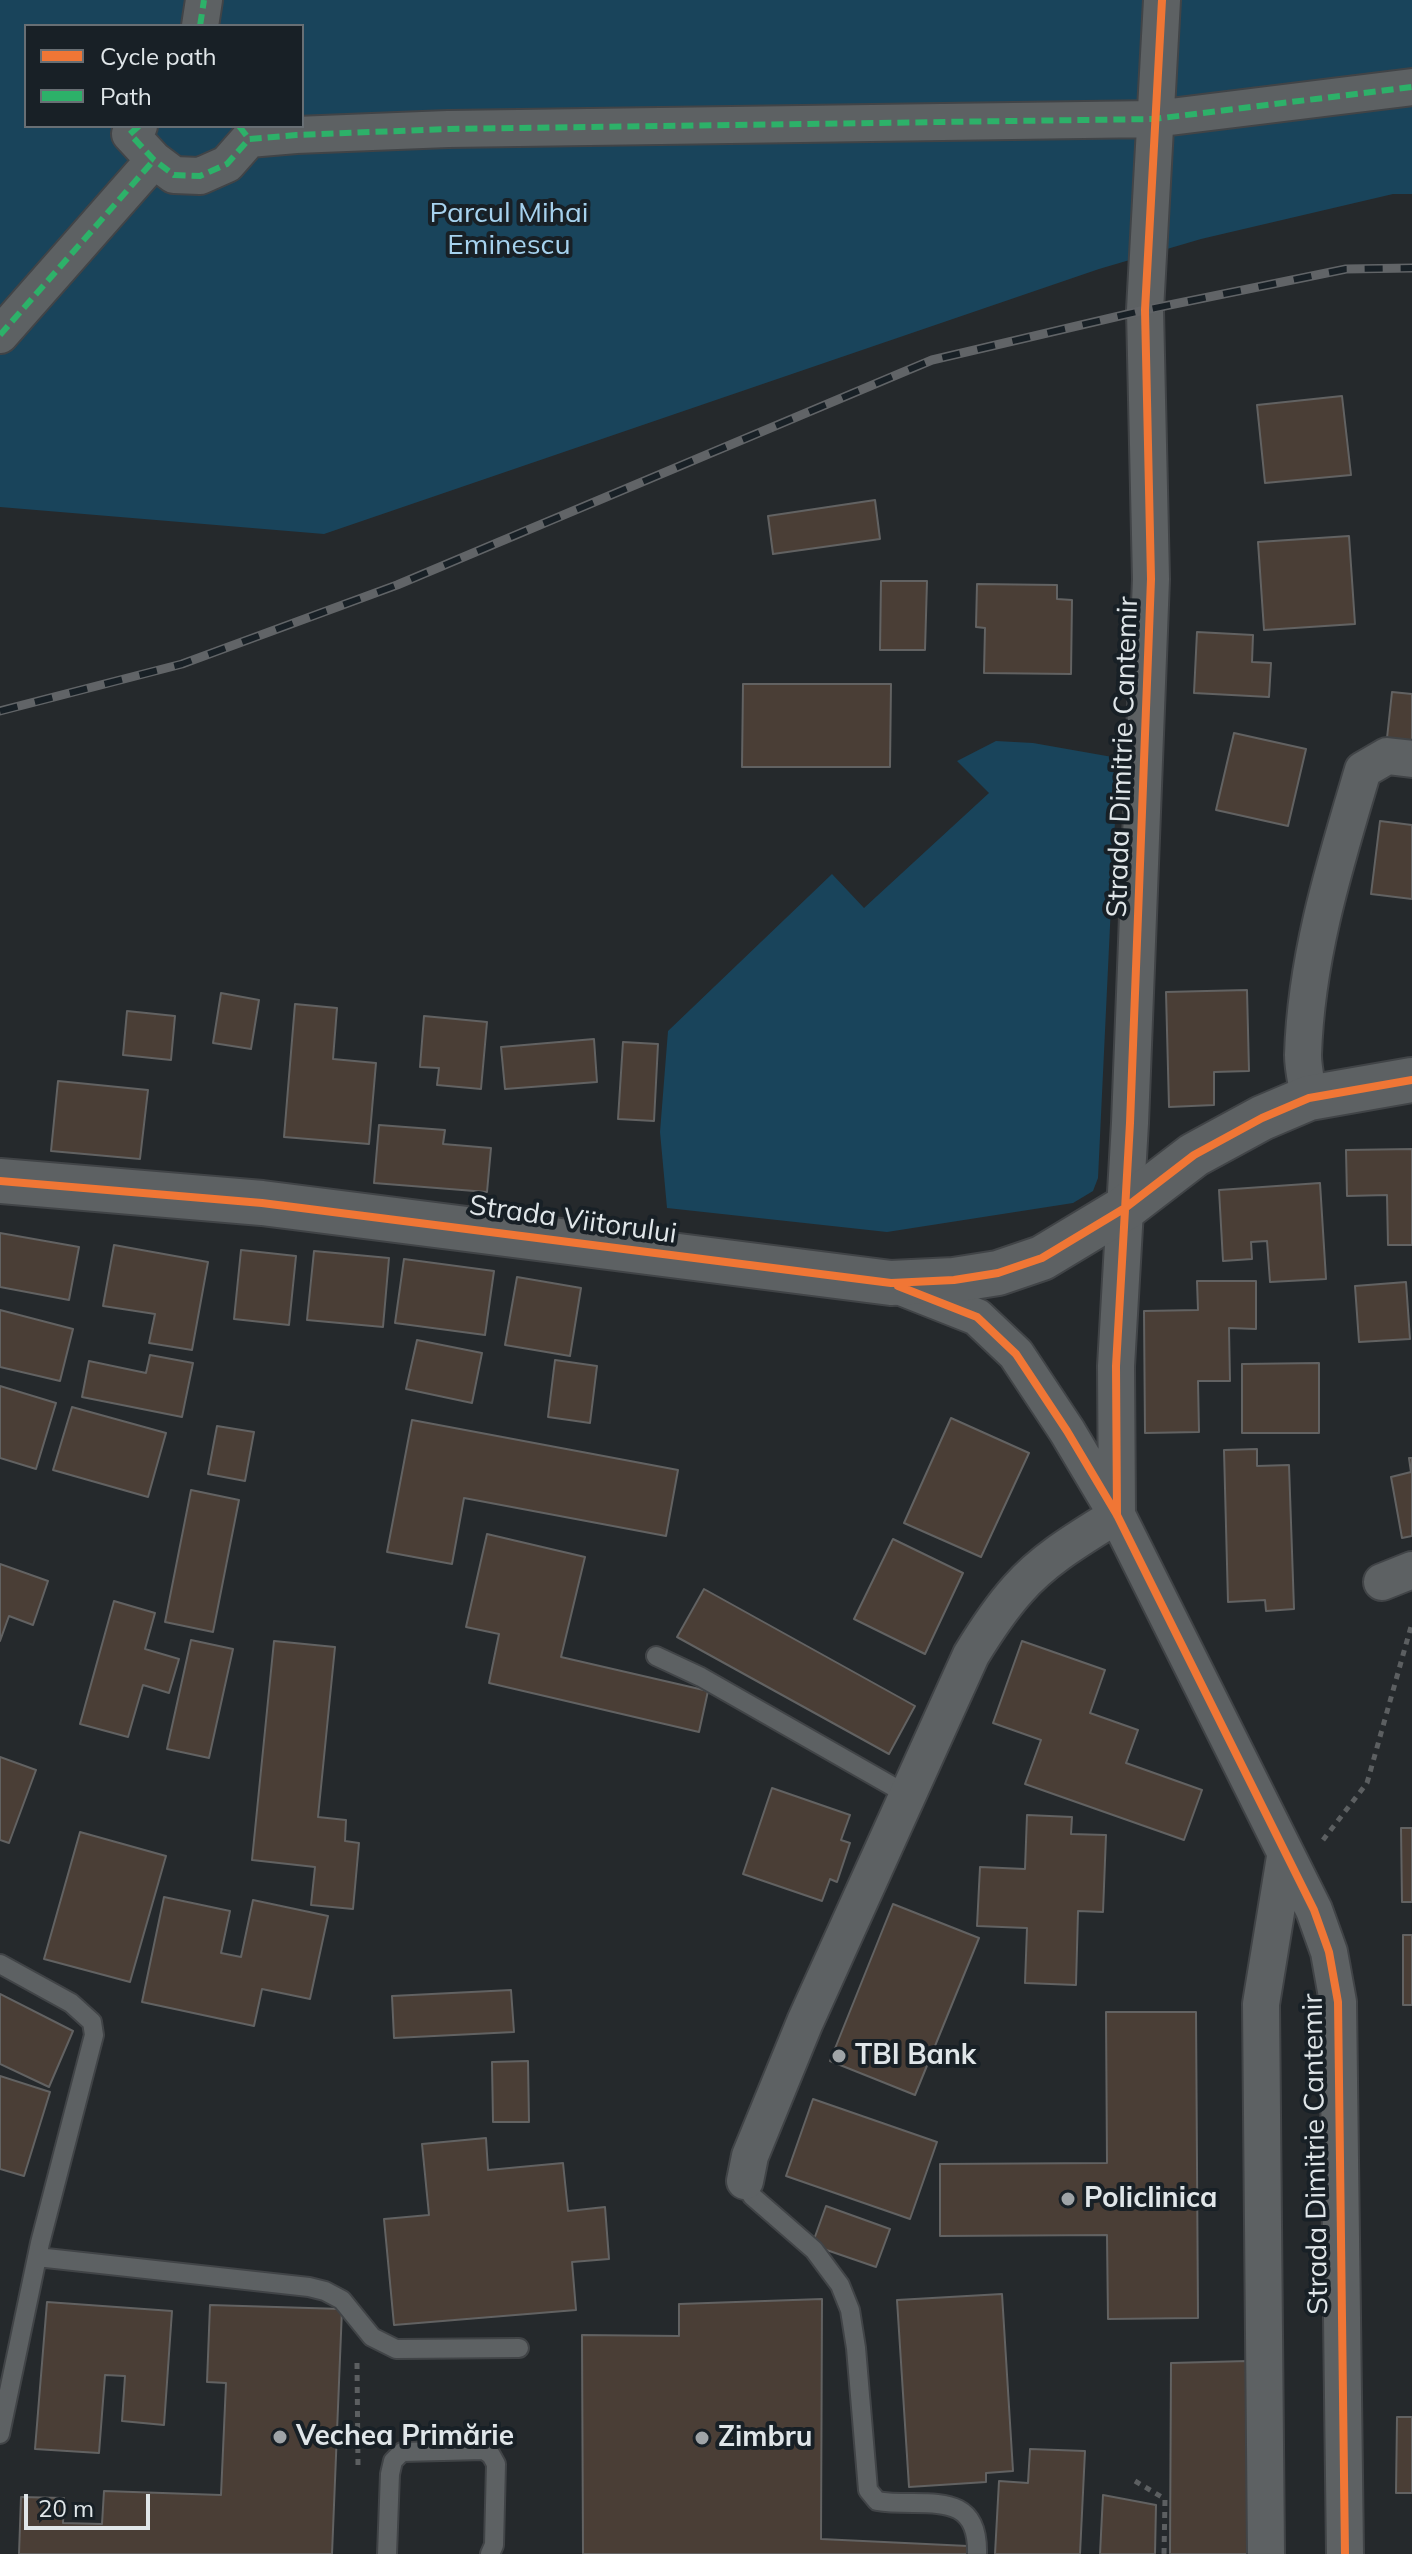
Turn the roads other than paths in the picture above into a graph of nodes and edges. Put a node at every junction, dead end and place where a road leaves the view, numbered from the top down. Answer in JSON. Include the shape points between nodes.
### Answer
{"nodes":[{"id":1,"x":204,"y":0,"type":"edge"},
{"id":2,"x":1162,"y":0,"type":"edge"},
{"id":3,"x":200,"y":24,"type":"edge"},
{"id":4,"x":1412,"y":87,"type":"edge"},
{"id":5,"x":1154,"y":119,"type":"junction"},
{"id":6,"x":137,"y":128,"type":"edge"},
{"id":7,"x":244,"y":132,"type":"edge"},
{"id":8,"x":154,"y":160,"type":"junction"},
{"id":9,"x":0,"y":335,"type":"edge"},
{"id":10,"x":1412,"y":759,"type":"edge"},
{"id":11,"x":1412,"y":1080,"type":"edge"},
{"id":12,"x":1309,"y":1098,"type":"junction"},
{"id":13,"x":0,"y":1181,"type":"edge"},
{"id":14,"x":1125,"y":1208,"type":"junction"},
{"id":15,"x":891,"y":1283,"type":"junction"},
{"id":16,"x":1117,"y":1515,"type":"junction"},
{"id":17,"x":656,"y":1656,"type":"dead end"},
{"id":18,"x":906,"y":1794,"type":"junction"},
{"id":19,"x":1290,"y":1866,"type":"junction"},
{"id":20,"x":0,"y":1964,"type":"edge"},
{"id":21,"x":745,"y":2181,"type":"joint"},
{"id":22,"x":37,"y":2257,"type":"junction"},
{"id":23,"x":519,"y":2348,"type":"dead end"},
{"id":24,"x":0,"y":2434,"type":"edge"},
{"id":25,"x":387,"y":2554,"type":"edge"},
{"id":26,"x":490,"y":2554,"type":"edge"},
{"id":27,"x":977,"y":2554,"type":"edge"},
{"id":28,"x":1266,"y":2554,"type":"edge"},
{"id":29,"x":1345,"y":2554,"type":"edge"}],
"edges":[{"from":1,"to":3,"type":"street"},
{"from":2,"to":5,"type":"street","name":"Strada Dimitrie Cantemir"},
{"from":4,"to":5,"type":"street"},
{"from":5,"to":7,"type":"street"},
{"from":5,"to":14,"type":"street","name":"Strada Dimitrie Cantemir","via":[[1145,310],[1151,579]]},
{"from":6,"to":8,"type":"street","via":[[130,134]]},
{"from":7,"to":8,"type":"street","via":[[227,164],[200,176],[174,175]]},
{"from":8,"to":9,"type":"street"},
{"from":10,"to":12,"type":"street","via":[[1387,756],[1363,770],[1314,951],[1303,1058]]},
{"from":11,"to":12,"type":"street","name":"Strada Viitorului"},
{"from":12,"to":14,"type":"street","name":"Strada Viitorului","via":[[1227,1135]]},
{"from":13,"to":15,"type":"street","name":"Strada Viitorului","via":[[262,1203]]},
{"from":14,"to":15,"type":"street","name":"Strada Viitorului","via":[[1042,1258],[998,1273]]},
{"from":14,"to":16,"type":"street","name":"Strada Dimitrie Cantemir","via":[[1116,1366]]},
{"from":15,"to":16,"type":"street","name":"Strada Dimitrie Cantemir","via":[[977,1317],[1016,1354]]},
{"from":16,"to":18,"type":"street","via":[[1058,1553],[1019,1587],[991,1623]]},
{"from":16,"to":19,"type":"street","name":"Strada Dimitrie Cantemir"},
{"from":17,"to":18,"type":"lane"},
{"from":18,"to":21,"type":"street","via":[[791,2056]]},
{"from":19,"to":28,"type":"street","name":"Strada Dimitrie Cantemir","via":[[1261,2004]]},
{"from":19,"to":29,"type":"street","name":"Strada Dimitrie Cantemir","via":[[1329,1952],[1338,2002]]},
{"from":20,"to":22,"type":"lane","via":[[71,2003],[92,2022],[94,2035]]},
{"from":21,"to":27,"type":"lane","via":[[752,2196],[814,2250],[840,2285],[850,2310],[868,2490],[877,2501],[961,2510],[973,2523]]},
{"from":22,"to":23,"type":"lane","via":[[325,2291],[342,2300],[372,2337],[396,2349]]},
{"from":22,"to":24,"type":"lane"},
{"from":25,"to":26,"type":"lane","via":[[393,2461],[402,2452],[484,2450],[496,2464]]}]}
